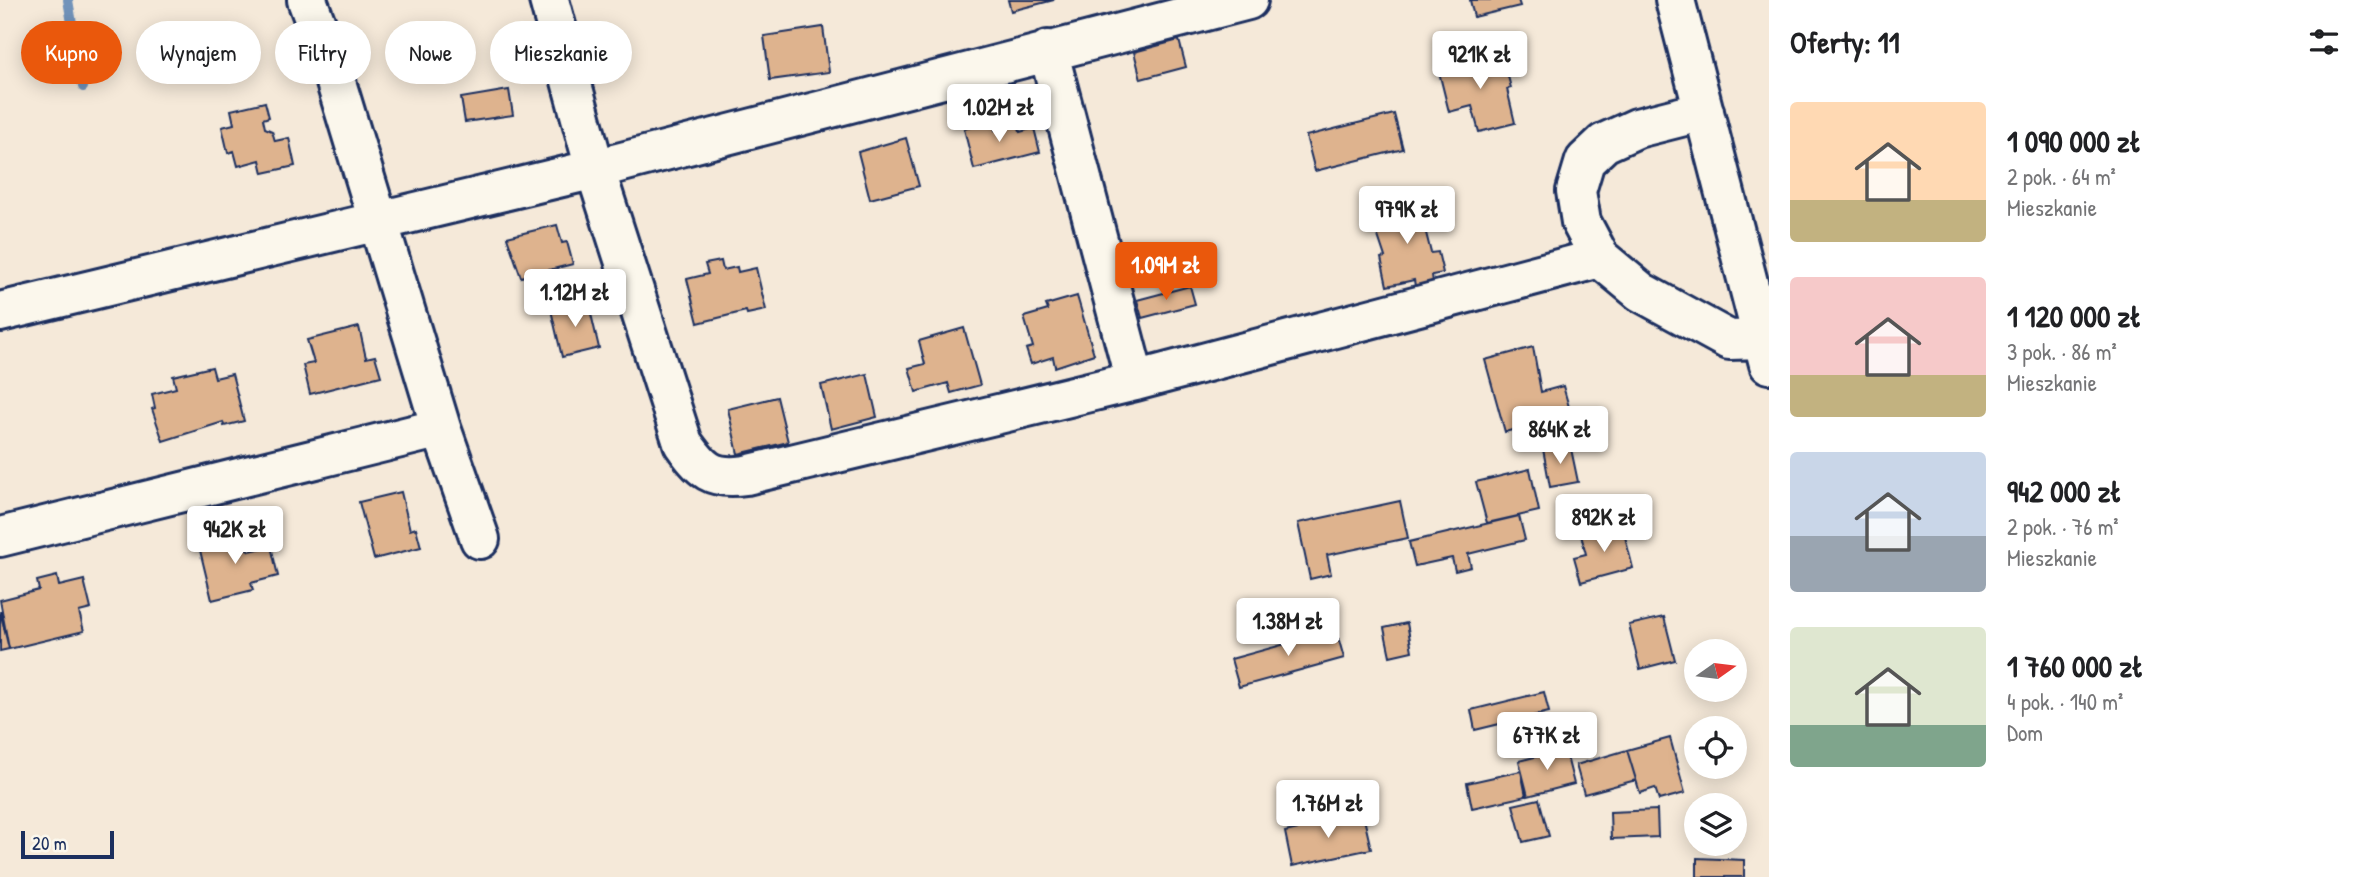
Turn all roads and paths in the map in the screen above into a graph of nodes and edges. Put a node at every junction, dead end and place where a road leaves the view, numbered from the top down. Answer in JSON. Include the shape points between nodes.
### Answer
{"nodes":[{"id":1,"x":307,"y":0,"type":"edge"},
{"id":2,"x":549,"y":0,"type":"edge"},
{"id":3,"x":1248,"y":0,"type":"edge"},
{"id":4,"x":1675,"y":0,"type":"edge"},
{"id":5,"x":1048,"y":50,"type":"junction"},
{"id":6,"x":1703,"y":111,"type":"junction"},
{"id":7,"x":595,"y":169,"type":"junction"},
{"id":8,"x":377,"y":222,"type":"junction"},
{"id":9,"x":1600,"y":258,"type":"junction"},
{"id":10,"x":0,"y":312,"type":"edge"},
{"id":11,"x":1766,"y":351,"type":"edge"},
{"id":12,"x":1135,"y":381,"type":"junction"},
{"id":13,"x":442,"y":428,"type":"junction"},
{"id":14,"x":0,"y":537,"type":"edge"},
{"id":15,"x":480,"y":539,"type":"dead end"}],
"edges":[{"from":1,"to":8,"type":"street"},
{"from":2,"to":7,"type":"street"},
{"from":3,"to":5,"type":"street"},
{"from":4,"to":6,"type":"street"},
{"from":5,"to":7,"type":"street"},
{"from":5,"to":12,"type":"street"},
{"from":6,"to":9,"type":"street","via":[[1637,128],[1604,143],[1585,161],[1576,191],[1581,222]]},
{"from":6,"to":11,"type":"street"},
{"from":7,"to":8,"type":"street"},
{"from":7,"to":12,"type":"street","via":[[683,443],[699,466],[723,478]]},
{"from":8,"to":10,"type":"street"},
{"from":8,"to":13,"type":"street"},
{"from":9,"to":11,"type":"street","via":[[1641,292],[1729,340]]},
{"from":9,"to":12,"type":"street"},
{"from":13,"to":14,"type":"street"},
{"from":13,"to":15,"type":"street"}]}
